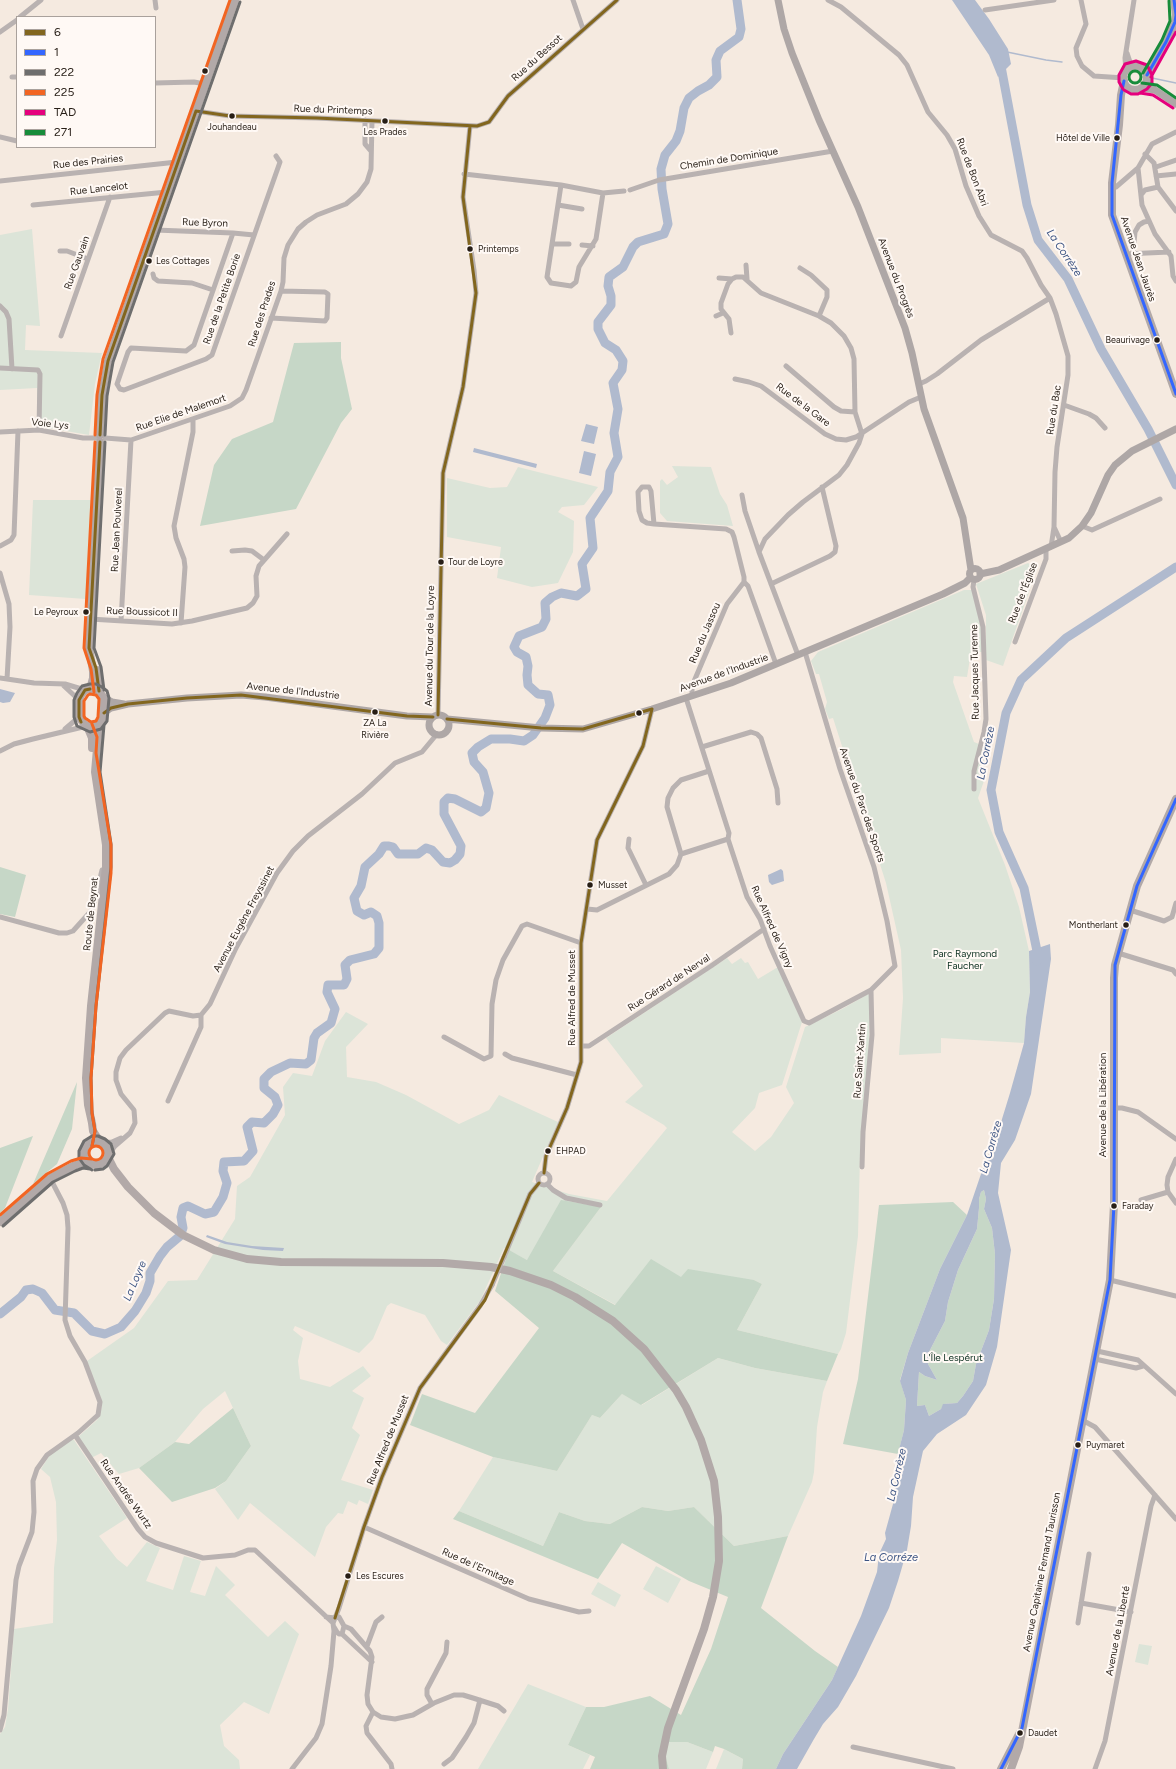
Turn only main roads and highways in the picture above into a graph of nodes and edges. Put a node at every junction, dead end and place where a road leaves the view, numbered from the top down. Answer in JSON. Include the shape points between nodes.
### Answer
{"nodes":[{"id":1,"x":235,"y":0,"type":"edge"},
{"id":2,"x":778,"y":0,"type":"edge"},
{"id":3,"x":1174,"y":0,"type":"edge"},
{"id":4,"x":1176,"y":15,"type":"edge"},
{"id":5,"x":1155,"y":59,"type":"junction"},
{"id":6,"x":1138,"y":66,"type":"junction"},
{"id":7,"x":1125,"y":77,"type":"junction"},
{"id":8,"x":1147,"y":78,"type":"junction"},
{"id":9,"x":1137,"y":88,"type":"junction"},
{"id":10,"x":1155,"y":90,"type":"junction"},
{"id":11,"x":1121,"y":103,"type":"junction"},
{"id":12,"x":1176,"y":104,"type":"edge"},
{"id":13,"x":1176,"y":394,"type":"edge"},
{"id":14,"x":1175,"y":429,"type":"edge"},
{"id":15,"x":971,"y":570,"type":"junction"},
{"id":16,"x":980,"y":574,"type":"junction"},
{"id":17,"x":972,"y":579,"type":"junction"},
{"id":18,"x":92,"y":660,"type":"junction"},
{"id":19,"x":88,"y":690,"type":"junction"},
{"id":20,"x":99,"y":690,"type":"junction"},
{"id":21,"x":104,"y":698,"type":"junction"},
{"id":22,"x":128,"y":704,"type":"junction"},
{"id":23,"x":104,"y":713,"type":"junction"},
{"id":24,"x":407,"y":716,"type":"junction"},
{"id":25,"x":435,"y":716,"type":"junction"},
{"id":26,"x":447,"y":719,"type":"junction"},
{"id":27,"x":471,"y":722,"type":"junction"},
{"id":28,"x":99,"y":725,"type":"junction"},
{"id":29,"x":87,"y":726,"type":"junction"},
{"id":30,"x":448,"y":728,"type":"junction"},
{"id":31,"x":430,"y":729,"type":"junction"},
{"id":32,"x":95,"y":772,"type":"junction"},
{"id":33,"x":1176,"y":799,"type":"edge"},
{"id":34,"x":88,"y":1105,"type":"junction"},
{"id":35,"x":101,"y":1142,"type":"junction"},
{"id":36,"x":86,"y":1149,"type":"junction"},
{"id":37,"x":108,"y":1155,"type":"junction"},
{"id":38,"x":94,"y":1165,"type":"junction"},
{"id":39,"x":50,"y":1178,"type":"junction"},
{"id":40,"x":128,"y":1186,"type":"junction"},
{"id":41,"x":0,"y":1222,"type":"edge"},
{"id":42,"x":1082,"y":1420,"type":"joint"},
{"id":43,"x":1022,"y":1728,"type":"junction"},
{"id":44,"x":663,"y":1769,"type":"edge"},
{"id":45,"x":1001,"y":1769,"type":"edge"},
{"id":46,"x":1012,"y":1769,"type":"edge"}],
"edges":[{"from":1,"to":18,"type":"main road","via":[[108,361],[102,398],[90,618],[89,648]]},
{"from":2,"to":15,"type":"main road","name":"Avenue du Progrès","via":[[788,42],[858,207],[905,328],[928,422],[963,518]]},
{"from":3,"to":4,"type":"main road"},
{"from":4,"to":5,"type":"main road","via":[[1169,35]]},
{"from":5,"to":6,"type":"main road"},
{"from":5,"to":8,"type":"main road"},
{"from":6,"to":7,"type":"main road","via":[[1132,66]]},
{"from":6,"to":8,"type":"main road"},
{"from":7,"to":9,"type":"main road","via":[[1127,86]]},
{"from":7,"to":11,"type":"main road","name":"Avenue Jean Jaurès"},
{"from":8,"to":9,"type":"main road"},
{"from":8,"to":10,"type":"main road"},
{"from":9,"to":10,"type":"main road"},
{"from":9,"to":11,"type":"main road","via":[[1128,90]]},
{"from":10,"to":12,"type":"main road"},
{"from":11,"to":13,"type":"main road","name":"Avenue Jean Jaurès","via":[[1112,187],[1112,215],[1129,254]]},
{"from":14,"to":16,"type":"main road","via":[[1132,451],[1114,465],[1091,513],[1069,538],[999,570]]},
{"from":15,"to":16,"type":"main road","via":[[976,568]]},
{"from":15,"to":17,"type":"main road","via":[[969,573]]},
{"from":16,"to":17,"type":"main road","via":[[978,578]]},
{"from":17,"to":27,"type":"main road","name":"Avenue de l'Industrie","via":[[731,683],[583,729],[546,729]]},
{"from":18,"to":19,"type":"main road","via":[[93,678]]},
{"from":18,"to":20,"type":"main road","via":[[96,668]]},
{"from":19,"to":20,"type":"main road"},
{"from":19,"to":29,"type":"main road","via":[[79,700],[79,717]]},
{"from":20,"to":21,"type":"main road"},
{"from":21,"to":22,"type":"main road","name":"Avenue de l'Industrie"},
{"from":21,"to":23,"type":"main road"},
{"from":22,"to":23,"type":"main road","name":"Avenue de l'Industrie","via":[[111,708]]},
{"from":22,"to":24,"type":"main road","name":"Avenue de l'Industrie","via":[[241,695]]},
{"from":23,"to":28,"type":"main road"},
{"from":24,"to":25,"type":"main road"},
{"from":24,"to":31,"type":"main road"},
{"from":25,"to":26,"type":"main road"},
{"from":25,"to":31,"type":"main road","via":[[430,723]]},
{"from":26,"to":27,"type":"main road","name":"Avenue de l'Industrie"},
{"from":26,"to":30,"type":"main road"},
{"from":27,"to":30,"type":"main road","name":"Avenue de l'Industrie"},
{"from":28,"to":29,"type":"main road"},
{"from":28,"to":32,"type":"main road","name":"Route de Beynat"},
{"from":29,"to":32,"type":"main road","via":[[92,738],[91,752]]},
{"from":30,"to":31,"type":"main road","via":[[442,734]]},
{"from":32,"to":34,"type":"main road","name":"Route de Beynat","via":[[106,845],[106,867],[90,1013],[86,1078]]},
{"from":33,"to":42,"type":"main road","name":"Avenue de la Libération","via":[[1137,886],[1118,953],[1114,978],[1114,1204],[1110,1280]]},
{"from":34,"to":35,"type":"main road","name":"Route de Beynat","via":[[94,1131]]},
{"from":34,"to":36,"type":"main road","name":"Route de Beynat","via":[[90,1136]]},
{"from":35,"to":36,"type":"main road","via":[[94,1141]]},
{"from":35,"to":37,"type":"main road","via":[[107,1147]]},
{"from":36,"to":38,"type":"main road","via":[[86,1159]]},
{"from":36,"to":39,"type":"main road"},
{"from":37,"to":38,"type":"main road","via":[[104,1162]]},
{"from":37,"to":40,"type":"main road","via":[[114,1168]]},
{"from":38,"to":39,"type":"main road","via":[[82,1163]]},
{"from":38,"to":40,"type":"main road","via":[[106,1169]]},
{"from":39,"to":41,"type":"main road"},
{"from":40,"to":44,"type":"main road","via":[[166,1223],[198,1243],[227,1254],[281,1262],[476,1266],[534,1278],[575,1297],[613,1321],[656,1363],[686,1407],[701,1440],[714,1481],[720,1546],[713,1597],[668,1728],[662,1756]]},
{"from":42,"to":43,"type":"main road","name":"Avenue Capitaine Fernand Taurisson"},
{"from":43,"to":45,"type":"main road","name":"Avenue Capitaine Fernand Taurisson"},
{"from":43,"to":46,"type":"main road","name":"Avenue Capitaine Fernand Taurisson"}]}
